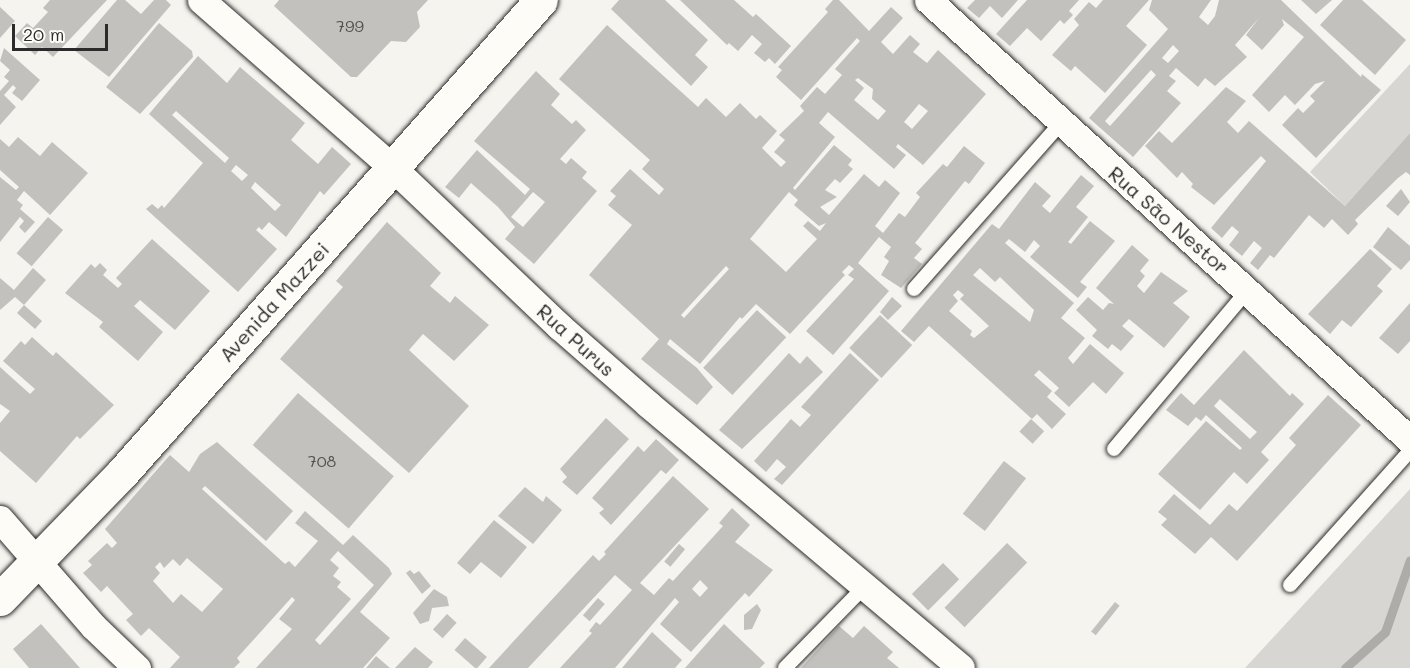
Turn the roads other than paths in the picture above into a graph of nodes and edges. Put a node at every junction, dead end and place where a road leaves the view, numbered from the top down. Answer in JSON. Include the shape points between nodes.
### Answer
{"nodes":[{"id":1,"x":201,"y":0,"type":"edge"},
{"id":2,"x":541,"y":0,"type":"edge"},
{"id":3,"x":928,"y":0,"type":"edge"},
{"id":4,"x":1060,"y":124,"type":"junction"},
{"id":5,"x":392,"y":167,"type":"junction"},
{"id":6,"x":914,"y":289,"type":"dead end"},
{"id":7,"x":1248,"y":290,"type":"junction"},
{"id":8,"x":1410,"y":440,"type":"edge"},
{"id":9,"x":1114,"y":449,"type":"dead end"},
{"id":10,"x":1410,"y":451,"type":"edge"},
{"id":11,"x":0,"y":519,"type":"edge"},
{"id":12,"x":38,"y":562,"type":"junction"},
{"id":13,"x":1290,"y":585,"type":"dead end"},
{"id":14,"x":862,"y":588,"type":"junction"},
{"id":15,"x":0,"y":599,"type":"edge"},
{"id":16,"x":137,"y":668,"type":"edge"},
{"id":17,"x":786,"y":668,"type":"edge"},
{"id":18,"x":962,"y":668,"type":"edge"}],
"edges":[{"from":1,"to":5,"type":"street","name":"Rua Purus"},
{"from":2,"to":5,"type":"street","name":"Avenida Mazzei"},
{"from":3,"to":4,"type":"street","name":"Rua São Nestor"},
{"from":4,"to":6,"type":"lane"},
{"from":4,"to":7,"type":"street","name":"Rua São Nestor"},
{"from":5,"to":12,"type":"street","name":"Avenida Mazzei","via":[[123,472]]},
{"from":5,"to":14,"type":"street","name":"Rua Purus","via":[[559,326]]},
{"from":7,"to":8,"type":"street","name":"Rua São Nestor"},
{"from":7,"to":9,"type":"lane"},
{"from":10,"to":13,"type":"lane"},
{"from":11,"to":12,"type":"street"},
{"from":12,"to":15,"type":"street","name":"Avenida Mazzei"},
{"from":12,"to":16,"type":"street","via":[[93,626]]},
{"from":14,"to":17,"type":"lane"},
{"from":14,"to":18,"type":"street","name":"Rua Purus"}]}
